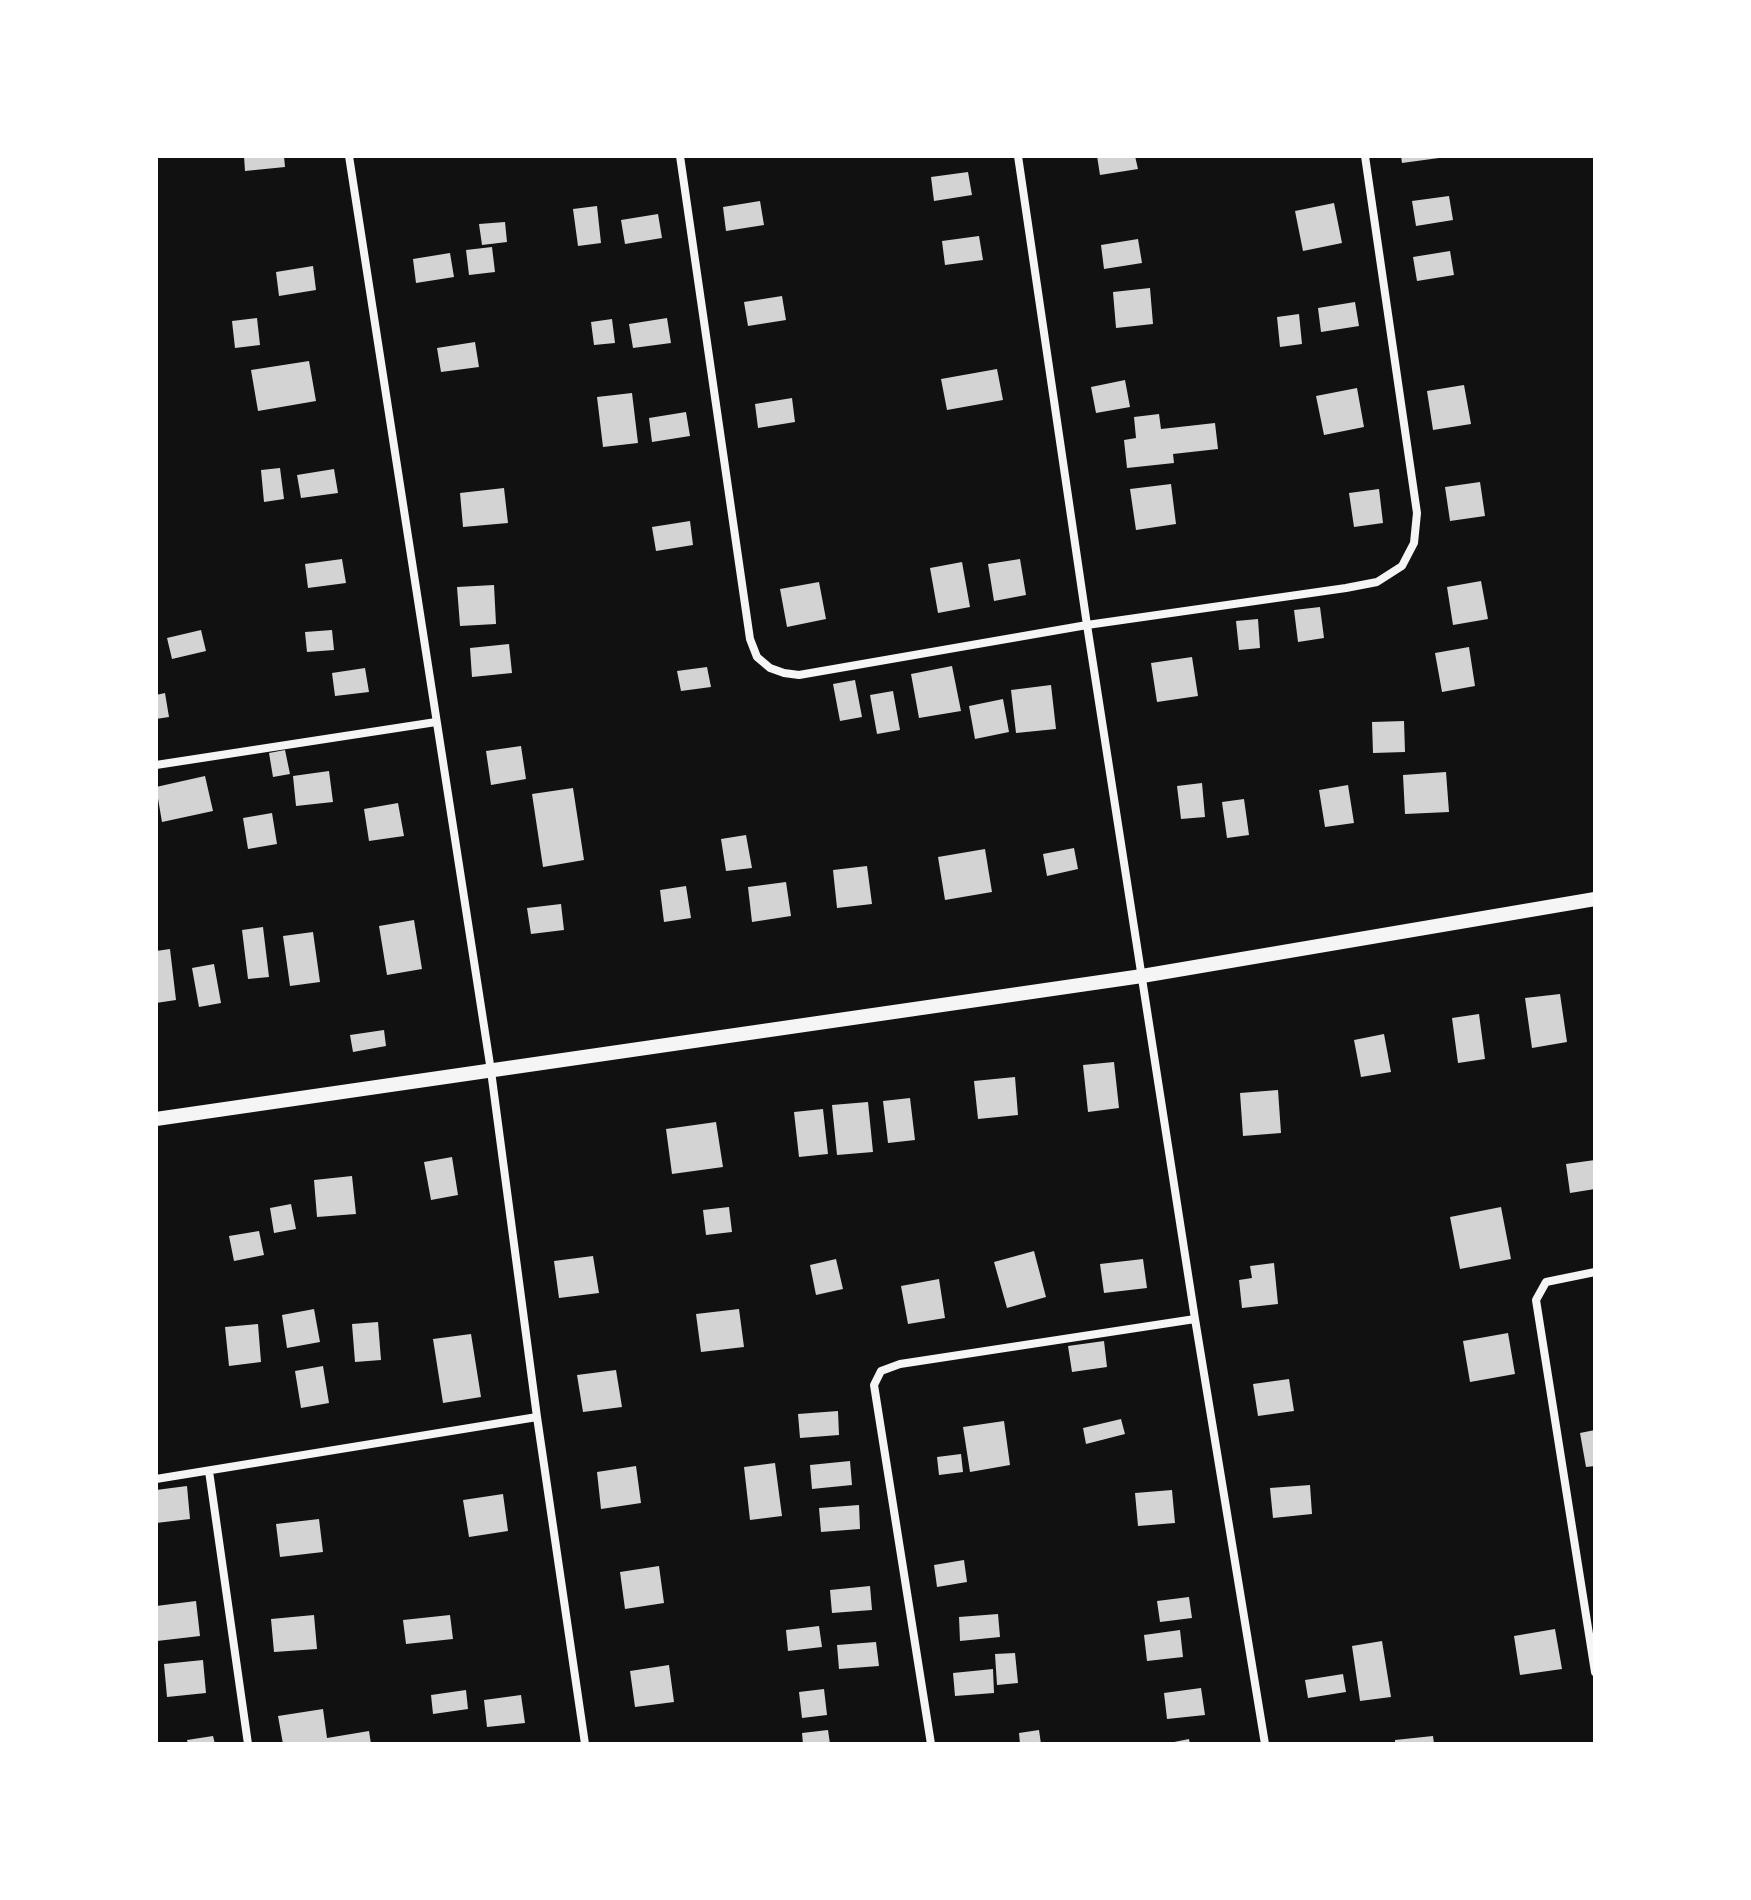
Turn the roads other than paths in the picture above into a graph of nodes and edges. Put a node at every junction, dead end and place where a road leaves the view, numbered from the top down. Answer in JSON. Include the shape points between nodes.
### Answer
{"nodes":[{"id":1,"x":349,"y":156,"type":"edge"},
{"id":2,"x":680,"y":156,"type":"edge"},
{"id":3,"x":1018,"y":156,"type":"edge"},
{"id":4,"x":1365,"y":156,"type":"edge"},
{"id":5,"x":1087,"y":625,"type":"junction"},
{"id":6,"x":436,"y":722,"type":"junction"},
{"id":7,"x":156,"y":765,"type":"edge"},
{"id":8,"x":1595,"y":899,"type":"edge"},
{"id":9,"x":1142,"y":976,"type":"junction"},
{"id":10,"x":491,"y":1071,"type":"junction"},
{"id":11,"x":156,"y":1119,"type":"edge"},
{"id":12,"x":1595,"y":1272,"type":"edge"},
{"id":13,"x":1195,"y":1319,"type":"junction"},
{"id":14,"x":537,"y":1417,"type":"junction"},
{"id":15,"x":209,"y":1471,"type":"junction"},
{"id":16,"x":156,"y":1479,"type":"edge"},
{"id":17,"x":1595,"y":1672,"type":"edge"},
{"id":18,"x":248,"y":1744,"type":"edge"},
{"id":19,"x":585,"y":1744,"type":"edge"},
{"id":20,"x":931,"y":1744,"type":"edge"},
{"id":21,"x":1265,"y":1744,"type":"edge"}],
"edges":[{"from":1,"to":6,"type":"street"},
{"from":2,"to":5,"type":"street","via":[[750,639],[757,657],[770,668],[799,675]]},
{"from":3,"to":5,"type":"street"},
{"from":4,"to":5,"type":"street","via":[[1417,513],[1414,543],[1402,566],[1377,582],[1346,588]]},
{"from":5,"to":9,"type":"street"},
{"from":6,"to":7,"type":"street"},
{"from":6,"to":10,"type":"street"},
{"from":8,"to":9,"type":"street"},
{"from":9,"to":10,"type":"street"},
{"from":9,"to":13,"type":"street"},
{"from":10,"to":11,"type":"street"},
{"from":10,"to":14,"type":"street"},
{"from":12,"to":17,"type":"street","via":[[1546,1282],[1536,1300]]},
{"from":13,"to":20,"type":"street","via":[[881,1371],[874,1385]]},
{"from":13,"to":21,"type":"street"},
{"from":14,"to":15,"type":"street"},
{"from":14,"to":19,"type":"street"},
{"from":15,"to":16,"type":"street"},
{"from":15,"to":18,"type":"street"}]}
